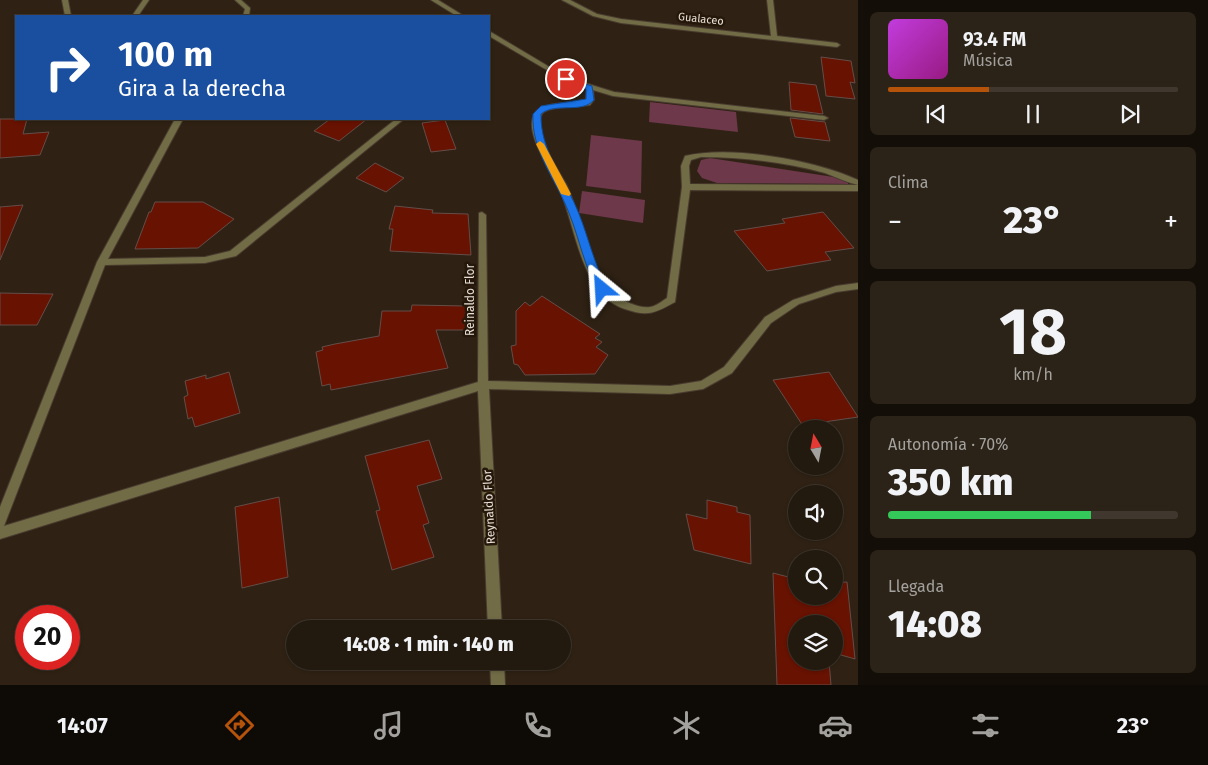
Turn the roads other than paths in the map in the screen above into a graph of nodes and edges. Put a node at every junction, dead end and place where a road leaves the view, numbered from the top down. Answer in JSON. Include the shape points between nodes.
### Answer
{"nodes":[{"id":1,"x":65,"y":0,"type":"edge"},
{"id":2,"x":146,"y":0,"type":"edge"},
{"id":3,"x":238,"y":0,"type":"edge"},
{"id":4,"x":434,"y":0,"type":"edge"},
{"id":5,"x":565,"y":0,"type":"edge"},
{"id":6,"x":588,"y":0,"type":"edge"},
{"id":7,"x":770,"y":0,"type":"edge"},
{"id":8,"x":582,"y":6,"type":"junction"},
{"id":9,"x":68,"y":15,"type":"edge"},
{"id":10,"x":136,"y":15,"type":"edge"},
{"id":11,"x":246,"y":15,"type":"edge"},
{"id":12,"x":459,"y":15,"type":"edge"},
{"id":13,"x":490,"y":34,"type":"edge"},
{"id":14,"x":774,"y":38,"type":"junction"},
{"id":15,"x":837,"y":45,"type":"dead end"},
{"id":16,"x":590,"y":87,"type":"junction"},
{"id":17,"x":824,"y":118,"type":"dead end"},
{"id":18,"x":178,"y":120,"type":"edge"},
{"id":19,"x":399,"y":120,"type":"edge"},
{"id":20,"x":858,"y":183,"type":"edge"},
{"id":21,"x":686,"y":187,"type":"junction"},
{"id":22,"x":858,"y":188,"type":"edge"},
{"id":23,"x":482,"y":215,"type":"dead end"},
{"id":24,"x":102,"y":262,"type":"junction"},
{"id":25,"x":858,"y":286,"type":"edge"},
{"id":26,"x":482,"y":385,"type":"junction"},
{"id":27,"x":0,"y":522,"type":"edge"},
{"id":28,"x":0,"y":533,"type":"edge"},
{"id":29,"x":495,"y":620,"type":"edge"},
{"id":30,"x":497,"y":670,"type":"edge"},
{"id":31,"x":498,"y":685,"type":"edge"}],
"edges":[{"from":1,"to":9,"type":"street"},
{"from":2,"to":10,"type":"street"},
{"from":3,"to":11,"type":"street","via":[[248,8]]},
{"from":4,"to":12,"type":"street"},
{"from":5,"to":8,"type":"street","name":"Gualaceo"},
{"from":6,"to":8,"type":"street"},
{"from":7,"to":14,"type":"street"},
{"from":8,"to":14,"type":"street","name":"Gualaceo","via":[[595,14],[621,21]]},
{"from":13,"to":16,"type":"street","via":[[566,79]]},
{"from":14,"to":15,"type":"street","name":"Gualaceo"},
{"from":16,"to":17,"type":"street","via":[[623,95]]},
{"from":16,"to":21,"type":"street","via":[[590,100],[587,102],[539,110],[536,130],[541,147],[574,213],[593,273],[602,289],[620,305],[654,310],[672,300]]},
{"from":18,"to":24,"type":"street"},
{"from":19,"to":24,"type":"street","via":[[233,254],[205,260]]},
{"from":20,"to":21,"type":"street","via":[[841,174],[804,165],[714,153],[695,154],[688,158],[684,166]]},
{"from":21,"to":22,"type":"street"},
{"from":23,"to":26,"type":"street","name":"Reinaldo Flor"},
{"from":24,"to":27,"type":"street"},
{"from":25,"to":26,"type":"street","via":[[836,289],[796,302],[768,320],[728,370],[703,385],[670,390]]},
{"from":26,"to":28,"type":"street"},
{"from":26,"to":29,"type":"street","name":"Reynaldo Flor"},
{"from":30,"to":31,"type":"street"}]}
